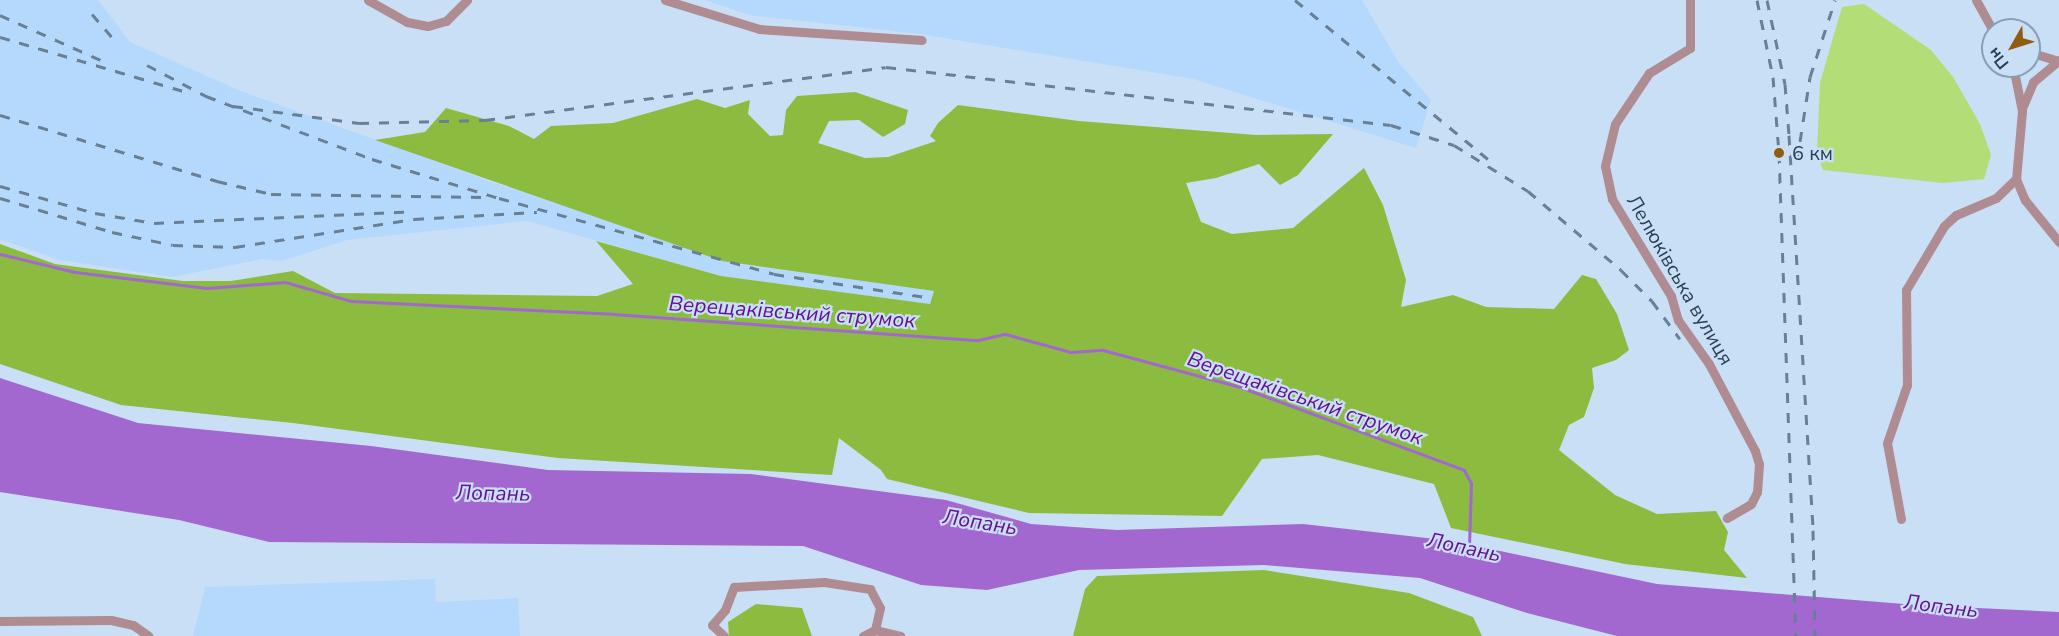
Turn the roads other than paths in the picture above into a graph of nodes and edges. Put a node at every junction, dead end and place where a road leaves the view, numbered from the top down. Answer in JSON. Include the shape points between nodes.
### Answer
{"nodes":[{"id":1,"x":368,"y":0,"type":"edge"},
{"id":2,"x":467,"y":0,"type":"edge"},
{"id":3,"x":665,"y":0,"type":"edge"},
{"id":4,"x":1690,"y":0,"type":"edge"},
{"id":5,"x":1976,"y":0,"type":"edge"},
{"id":6,"x":1986,"y":18,"type":"edge"},
{"id":7,"x":922,"y":40,"type":"dead end"},
{"id":8,"x":2041,"y":56,"type":"edge"},
{"id":9,"x":2058,"y":61,"type":"edge"},
{"id":10,"x":2015,"y":78,"type":"edge"},
{"id":11,"x":2022,"y":111,"type":"junction"},
{"id":12,"x":2016,"y":179,"type":"junction"},
{"id":13,"x":2059,"y":242,"type":"edge"},
{"id":14,"x":1727,"y":518,"type":"dead end"},
{"id":15,"x":1901,"y":519,"type":"dead end"},
{"id":16,"x":0,"y":621,"type":"edge"},
{"id":17,"x":875,"y":630,"type":"junction"},
{"id":18,"x":149,"y":636,"type":"edge"},
{"id":19,"x":724,"y":636,"type":"edge"},
{"id":20,"x":863,"y":636,"type":"edge"},
{"id":21,"x":900,"y":636,"type":"edge"}],
"edges":[{"from":1,"to":2,"type":"street","via":[[407,22],[428,26],[446,21]]},
{"from":3,"to":7,"type":"street","via":[[759,29]]},
{"from":4,"to":14,"type":"street","name":"Лелюківська вулиця","via":[[1690,48],[1649,73],[1615,124],[1605,166],[1612,199],[1671,296],[1678,320],[1709,364],[1755,451],[1759,464],[1757,492],[1751,504]]},
{"from":5,"to":6,"type":"street"},
{"from":8,"to":9,"type":"street"},
{"from":9,"to":11,"type":"street","via":[[2033,82]]},
{"from":10,"to":11,"type":"street"},
{"from":11,"to":12,"type":"street"},
{"from":12,"to":13,"type":"street","via":[[2025,200]]},
{"from":12,"to":15,"type":"street","via":[[1996,198],[1956,215],[1944,226],[1906,290],[1907,386],[1887,443]]},
{"from":16,"to":18,"type":"street","via":[[111,620],[133,625]]},
{"from":17,"to":19,"type":"street","via":[[880,608],[870,589],[824,582],[734,587],[725,610],[712,625]]},
{"from":17,"to":20,"type":"street"},
{"from":17,"to":21,"type":"street"}]}
